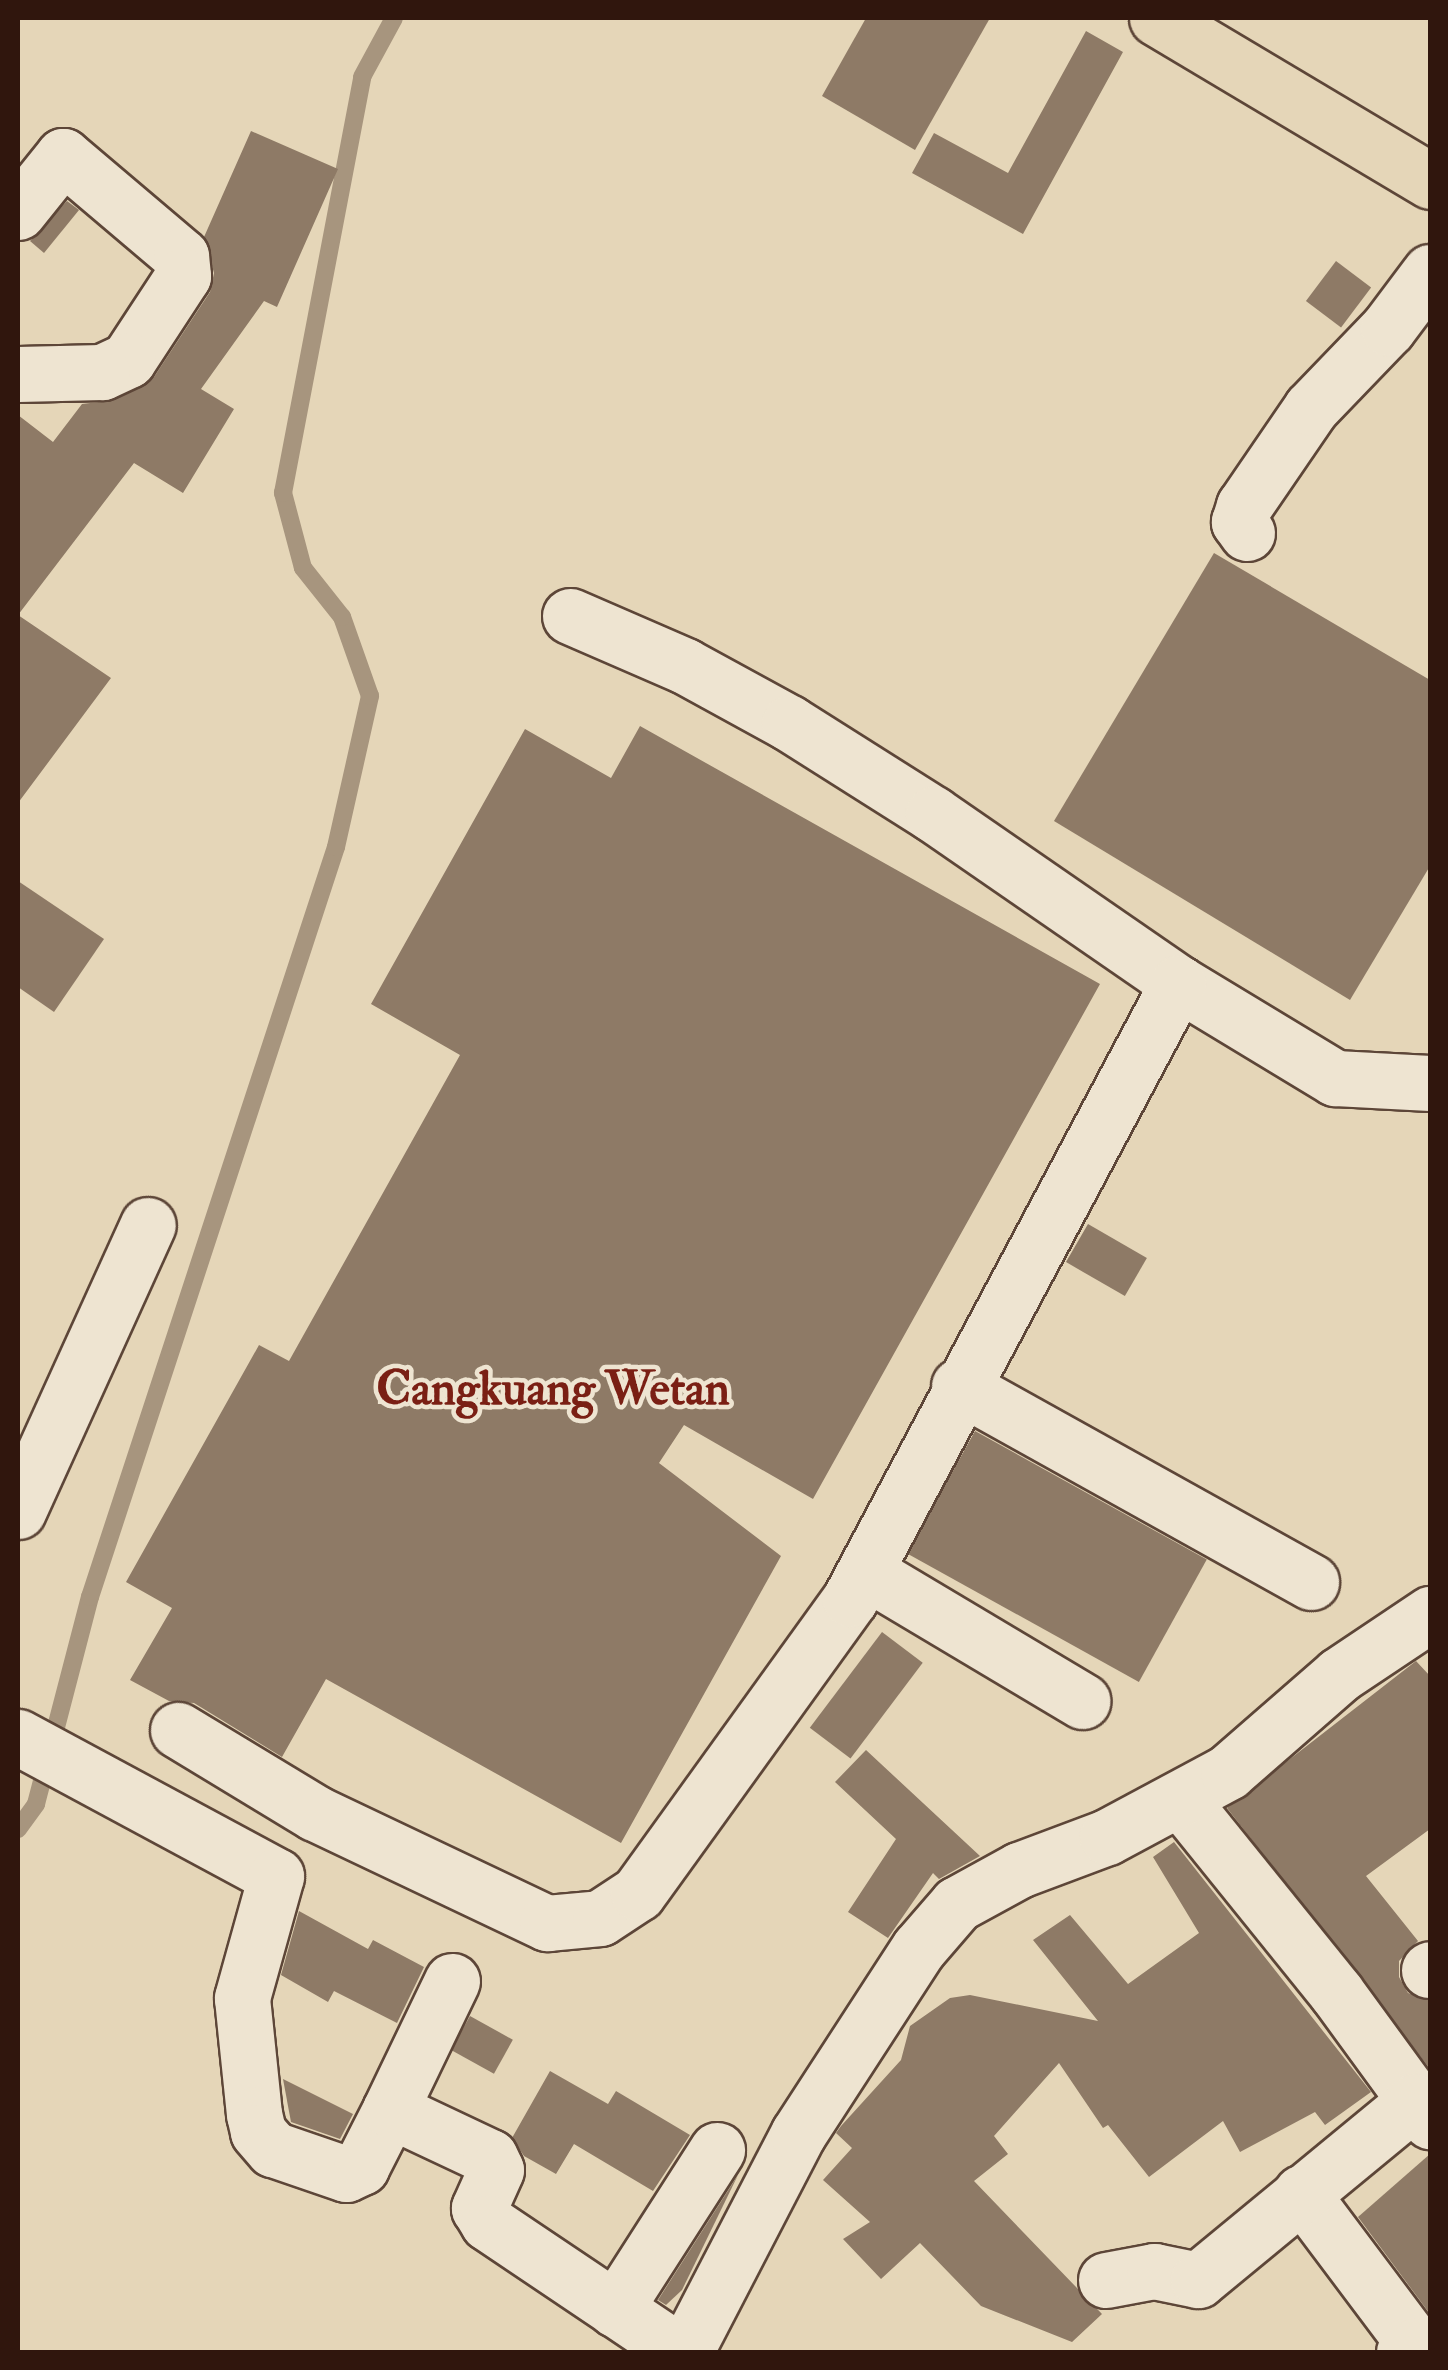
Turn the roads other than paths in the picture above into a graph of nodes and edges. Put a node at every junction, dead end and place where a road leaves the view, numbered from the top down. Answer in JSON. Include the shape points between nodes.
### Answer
{"nodes":[{"id":1,"x":1157,"y":18,"type":"edge"},
{"id":2,"x":1430,"y":181,"type":"edge"},
{"id":3,"x":18,"y":212,"type":"edge"},
{"id":4,"x":1430,"y":272,"type":"edge"},
{"id":5,"x":18,"y":374,"type":"edge"},
{"id":6,"x":1247,"y":532,"type":"dead end"},
{"id":7,"x":570,"y":616,"type":"dead end"},
{"id":8,"x":1178,"y":984,"type":"junction"},
{"id":9,"x":1430,"y":1083,"type":"edge"},
{"id":10,"x":148,"y":1224,"type":"dead end"},
{"id":11,"x":959,"y":1386,"type":"junction"},
{"id":12,"x":18,"y":1511,"type":"edge"},
{"id":13,"x":866,"y":1572,"type":"junction"},
{"id":14,"x":1311,"y":1582,"type":"dead end"},
{"id":15,"x":1429,"y":1618,"type":"edge"},
{"id":16,"x":1082,"y":1701,"type":"dead end"},
{"id":17,"x":178,"y":1730,"type":"dead end"},
{"id":18,"x":43,"y":1750,"type":"edge"},
{"id":19,"x":1181,"y":1800,"type":"junction"},
{"id":20,"x":452,"y":1982,"type":"dead end"},
{"id":21,"x":390,"y":2110,"type":"junction"},
{"id":22,"x":1423,"y":2111,"type":"edge"},
{"id":23,"x":716,"y":2150,"type":"dead end"},
{"id":24,"x":1302,"y":2192,"type":"junction"},
{"id":25,"x":1106,"y":2280,"type":"dead end"},
{"id":26,"x":614,"y":2309,"type":"junction"},
{"id":27,"x":1418,"y":2345,"type":"edge"},
{"id":28,"x":683,"y":2352,"type":"edge"}],
"edges":[{"from":1,"to":2,"type":"main road"},
{"from":3,"to":5,"type":"street","via":[[63,156],[181,256],[184,276],[128,360],[102,372]]},
{"from":4,"to":6,"type":"street","via":[[1388,328],[1311,408],[1244,506],[1240,522]]},
{"from":7,"to":8,"type":"street","via":[[686,666],[789,723]]},
{"from":8,"to":9,"type":"street","via":[[1336,1078]]},
{"from":8,"to":11,"type":"street"},
{"from":10,"to":12,"type":"street"},
{"from":11,"to":13,"type":"street"},
{"from":11,"to":14,"type":"street"},
{"from":13,"to":16,"type":"street"},
{"from":13,"to":17,"type":"street","via":[[638,1893],[587,1922],[547,1924],[316,1812]]},
{"from":15,"to":19,"type":"street","via":[[1339,1675],[1228,1772]]},
{"from":18,"to":21,"type":"street","via":[[276,1876],[242,1998],[254,2114],[258,2132],[274,2149],[346,2174],[361,2166]]},
{"from":19,"to":22,"type":"street"},
{"from":19,"to":28,"type":"street","via":[[957,1904],[920,1948],[798,2134]]},
{"from":20,"to":21,"type":"street"},
{"from":21,"to":26,"type":"street","via":[[490,2158],[496,2170],[481,2216]]},
{"from":22,"to":24,"type":"street"},
{"from":23,"to":26,"type":"street"},
{"from":24,"to":25,"type":"street","via":[[1198,2280],[1154,2271]]},
{"from":24,"to":27,"type":"street"},
{"from":26,"to":28,"type":"street"}]}
